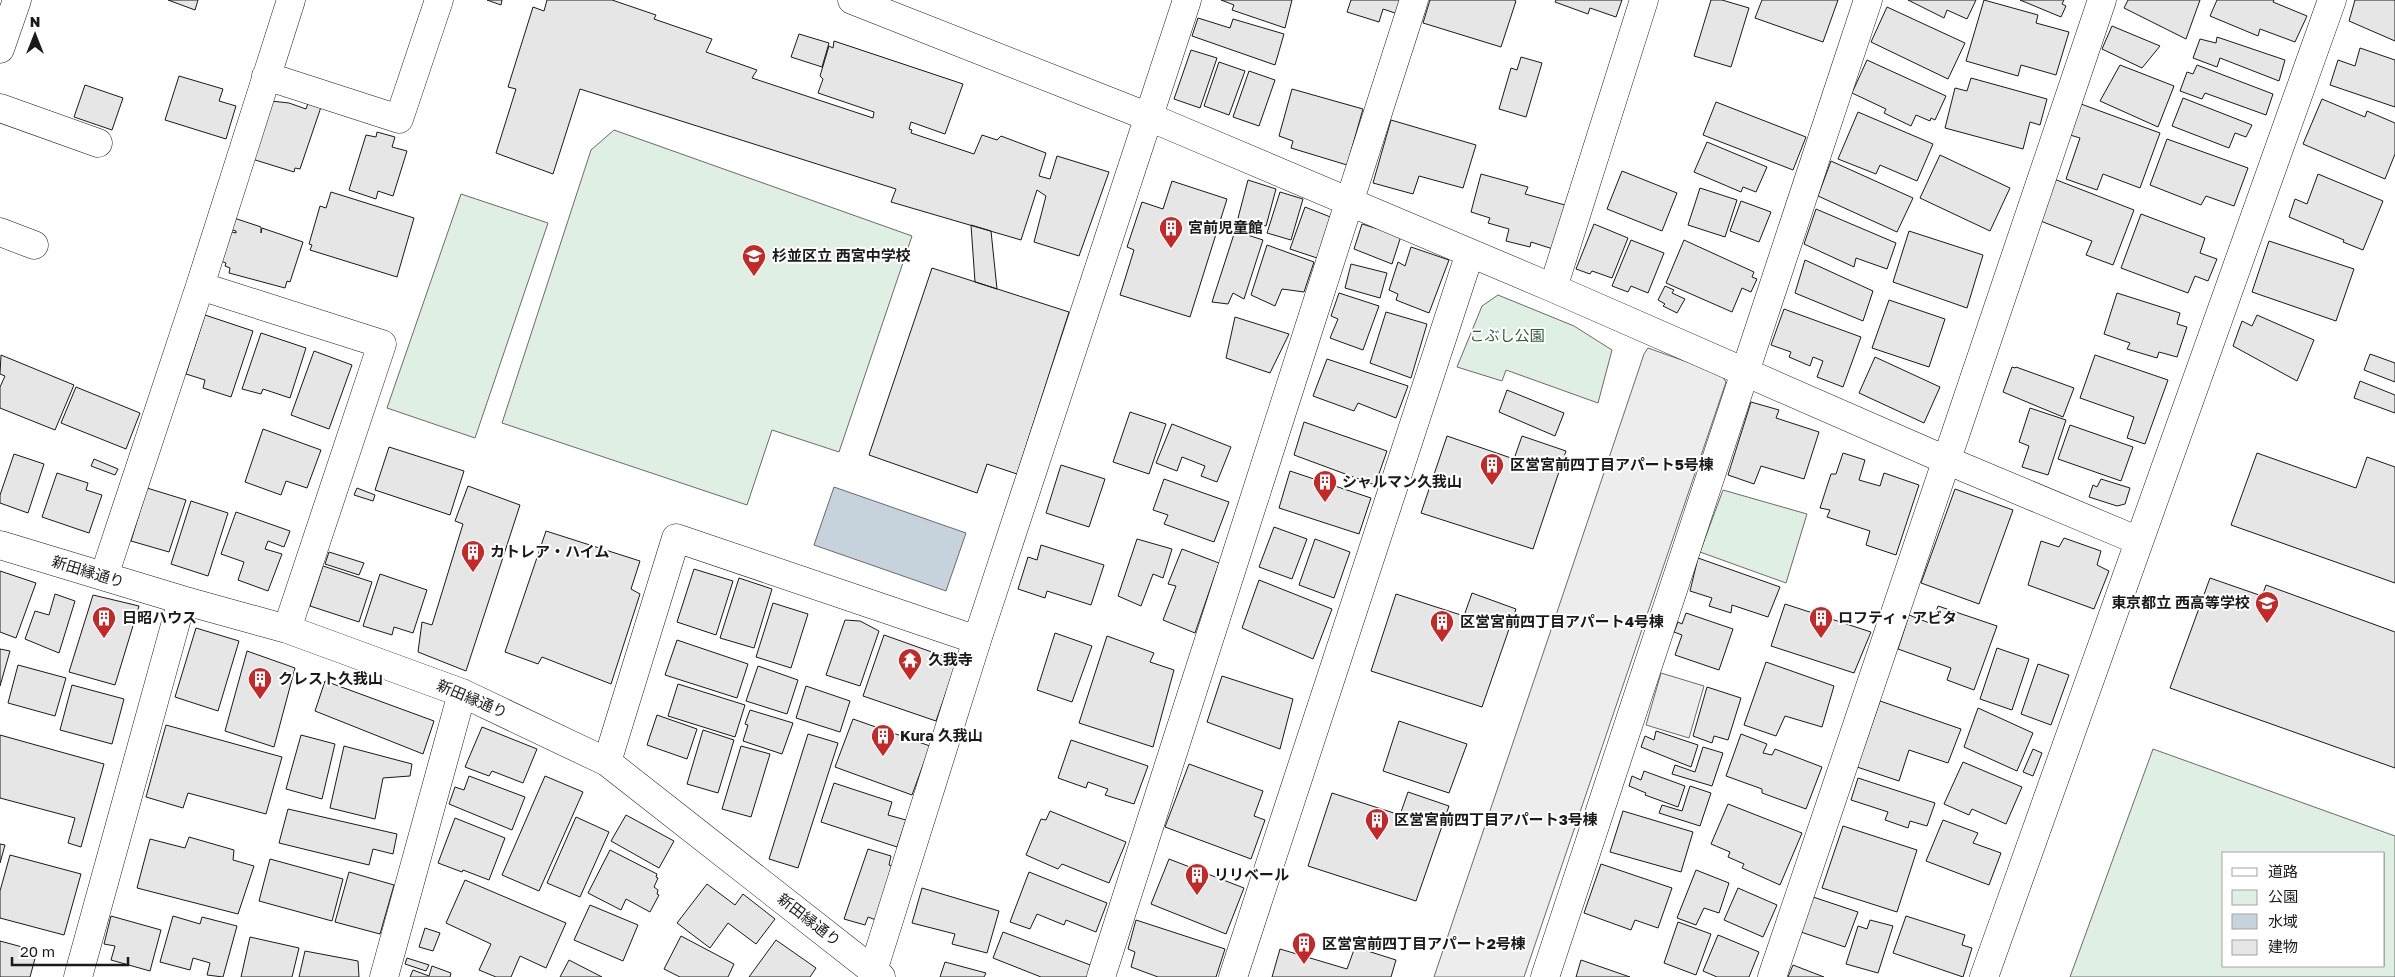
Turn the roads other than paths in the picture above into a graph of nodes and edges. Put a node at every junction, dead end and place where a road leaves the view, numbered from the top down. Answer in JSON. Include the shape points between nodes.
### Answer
{"nodes":[{"id":1,"x":17,"y":0,"type":"edge"},
{"id":2,"x":291,"y":0,"type":"edge"},
{"id":3,"x":439,"y":0,"type":"edge"},
{"id":4,"x":852,"y":0,"type":"edge"},
{"id":5,"x":1187,"y":0,"type":"edge"},
{"id":6,"x":1414,"y":0,"type":"edge"},
{"id":7,"x":1644,"y":0,"type":"edge"},
{"id":8,"x":1868,"y":0,"type":"edge"},
{"id":9,"x":2102,"y":0,"type":"edge"},
{"id":10,"x":2332,"y":0,"type":"edge"},
{"id":11,"x":0,"y":49,"type":"edge"},
{"id":12,"x":266,"y":76,"type":"junction"},
{"id":13,"x":0,"y":108,"type":"edge"},
{"id":14,"x":1149,"y":117,"type":"junction"},
{"id":15,"x":98,"y":143,"type":"dead end"},
{"id":16,"x":1349,"y":202,"type":"junction"},
{"id":17,"x":0,"y":232,"type":"edge"},
{"id":18,"x":34,"y":246,"type":"dead end"},
{"id":19,"x":1470,"y":253,"type":"junction"},
{"id":20,"x":200,"y":286,"type":"junction"},
{"id":21,"x":1553,"y":288,"type":"junction"},
{"id":22,"x":1746,"y":372,"type":"junction"},
{"id":23,"x":1946,"y":460,"type":"junction"},
{"id":24,"x":2138,"y":541,"type":"junction"},
{"id":25,"x":0,"y":545,"type":"edge"},
{"id":26,"x":104,"y":576,"type":"junction"},
{"id":27,"x":182,"y":600,"type":"junction"},
{"id":28,"x":288,"y":630,"type":"junction"},
{"id":29,"x":977,"y":640,"type":"junction"},
{"id":30,"x":462,"y":693,"type":"junction"},
{"id":31,"x":607,"y":762,"type":"junction"},
{"id":32,"x":877,"y":974,"type":"edge"},
{"id":33,"x":78,"y":977,"type":"edge"},
{"id":34,"x":384,"y":977,"type":"edge"},
{"id":35,"x":1101,"y":977,"type":"edge"},
{"id":36,"x":1233,"y":977,"type":"edge"},
{"id":37,"x":1545,"y":977,"type":"edge"},
{"id":38,"x":1772,"y":977,"type":"edge"},
{"id":39,"x":1984,"y":977,"type":"edge"}],
"edges":[{"from":1,"to":11,"type":"street"},
{"from":2,"to":12,"type":"street"},
{"from":3,"to":12,"type":"street","via":[[400,119]]},
{"from":4,"to":14,"type":"street"},
{"from":5,"to":14,"type":"street"},
{"from":6,"to":16,"type":"street"},
{"from":7,"to":21,"type":"street"},
{"from":8,"to":22,"type":"street"},
{"from":9,"to":23,"type":"street"},
{"from":10,"to":24,"type":"street"},
{"from":12,"to":20,"type":"street"},
{"from":13,"to":15,"type":"street"},
{"from":14,"to":16,"type":"street"},
{"from":14,"to":29,"type":"street"},
{"from":16,"to":19,"type":"street"},
{"from":16,"to":35,"type":"street"},
{"from":17,"to":18,"type":"street"},
{"from":19,"to":21,"type":"street"},
{"from":19,"to":36,"type":"street"},
{"from":20,"to":26,"type":"street"},
{"from":20,"to":28,"type":"street","via":[[382,344]]},
{"from":21,"to":22,"type":"street"},
{"from":22,"to":23,"type":"street"},
{"from":22,"to":37,"type":"street"},
{"from":23,"to":24,"type":"street"},
{"from":23,"to":38,"type":"street"},
{"from":24,"to":39,"type":"street"},
{"from":25,"to":26,"type":"street","name":"新田縁通り"},
{"from":26,"to":27,"type":"street","name":"新田縁通り"},
{"from":27,"to":28,"type":"street","name":"新田縁通り"},
{"from":27,"to":33,"type":"street"},
{"from":28,"to":30,"type":"street","name":"新田縁通り"},
{"from":29,"to":31,"type":"street","via":[[676,538]]},
{"from":29,"to":32,"type":"street"},
{"from":30,"to":31,"type":"street","name":"新田縁通り"},
{"from":30,"to":34,"type":"street"},
{"from":31,"to":32,"type":"street","name":"新田縁通り"}]}
